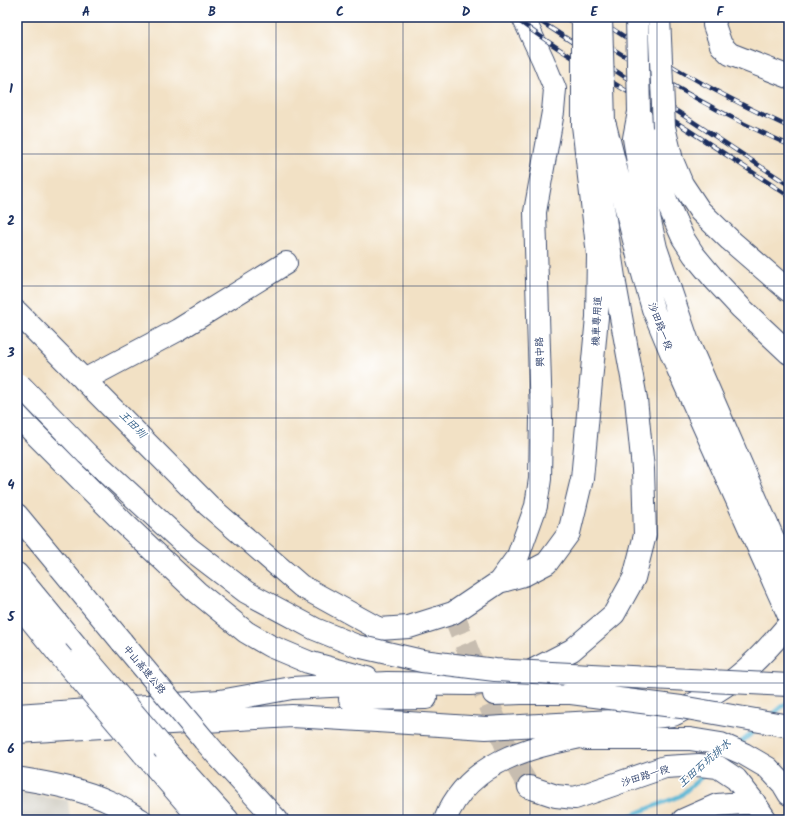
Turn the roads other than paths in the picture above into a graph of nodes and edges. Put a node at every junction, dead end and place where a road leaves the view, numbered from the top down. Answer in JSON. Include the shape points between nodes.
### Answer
{"nodes":[{"id":1,"x":523,"y":17,"type":"edge"},
{"id":2,"x":583,"y":17,"type":"edge"},
{"id":3,"x":601,"y":17,"type":"edge"},
{"id":4,"x":637,"y":17,"type":"edge"},
{"id":5,"x":659,"y":17,"type":"edge"},
{"id":6,"x":716,"y":17,"type":"edge"},
{"id":7,"x":789,"y":77,"type":"edge"},
{"id":8,"x":639,"y":112,"type":"junction"},
{"id":9,"x":593,"y":124,"type":"junction"},
{"id":10,"x":286,"y":263,"type":"dead end"},
{"id":11,"x":789,"y":291,"type":"edge"},
{"id":12,"x":17,"y":312,"type":"edge"},
{"id":13,"x":789,"y":353,"type":"edge"},
{"id":14,"x":84,"y":380,"type":"junction"},
{"id":15,"x":19,"y":384,"type":"edge"},
{"id":16,"x":17,"y":414,"type":"edge"},
{"id":17,"x":17,"y":515,"type":"edge"},
{"id":18,"x":17,"y":574,"type":"edge"},
{"id":19,"x":783,"y":574,"type":"edge"},
{"id":20,"x":499,"y":582,"type":"junction"},
{"id":21,"x":17,"y":603,"type":"edge"},
{"id":22,"x":789,"y":616,"type":"edge"},
{"id":23,"x":789,"y":624,"type":"edge"},
{"id":24,"x":387,"y":683,"type":"junction"},
{"id":25,"x":789,"y":685,"type":"edge"},
{"id":26,"x":220,"y":701,"type":"junction"},
{"id":27,"x":17,"y":715,"type":"edge"},
{"id":28,"x":673,"y":716,"type":"junction"},
{"id":29,"x":789,"y":726,"type":"edge"},
{"id":30,"x":17,"y":732,"type":"edge"},
{"id":31,"x":572,"y":739,"type":"junction"},
{"id":32,"x":17,"y":778,"type":"edge"},
{"id":33,"x":529,"y":786,"type":"tunnel mouth"},
{"id":34,"x":789,"y":794,"type":"edge"},
{"id":35,"x":754,"y":802,"type":"junction"},
{"id":36,"x":141,"y":820,"type":"edge"},
{"id":37,"x":201,"y":820,"type":"edge"},
{"id":38,"x":228,"y":820,"type":"edge"},
{"id":39,"x":277,"y":820,"type":"edge"},
{"id":40,"x":444,"y":820,"type":"edge"},
{"id":41,"x":683,"y":820,"type":"edge"},
{"id":42,"x":766,"y":820,"type":"edge"}],
"edges":[{"from":1,"to":20,"type":"main road","name":"興中路","via":[[555,89],[535,212],[541,418],[540,479],[536,506],[518,556]]},
{"from":2,"to":9,"type":"main road","name":"機車專用道","bridge":true},
{"from":3,"to":9,"type":"main road","name":"沙田路一段","bridge":true},
{"from":4,"to":8,"type":"main road","name":"沙田路一段","bridge":true},
{"from":5,"to":11,"type":"main road","bridge":true,"via":[[664,127],[672,160],[682,184],[700,211]]},
{"from":6,"to":7,"type":"main road","via":[[714,25],[721,45],[730,54]]},
{"from":8,"to":13,"type":"main road","via":[[650,139],[666,200],[683,238],[719,285]]},
{"from":8,"to":19,"type":"main road","name":"沙田路一段","via":[[634,138],[640,180],[656,248],[688,342]]},
{"from":9,"to":19,"type":"main road","name":"沙田路一段","via":[[653,309],[681,376]]},
{"from":9,"to":20,"type":"main road","name":"機車專用道","via":[[598,255],[597,317],[582,479],[569,534],[547,564],[524,576]]},
{"from":9,"to":24,"type":"main road","via":[[615,284],[636,399],[643,469],[645,535],[634,578],[614,614],[592,633],[572,650],[512,682]]},
{"from":10,"to":14,"type":"main road","via":[[178,330]]},
{"from":12,"to":14,"type":"main road","name":"興中路"},
{"from":14,"to":20,"type":"main road","name":"興中路","via":[[209,506],[301,586],[379,629],[409,627],[453,613]]},
{"from":15,"to":25,"type":"main road","bridge":true,"via":[[87,454],[196,554],[246,592],[315,629],[357,646],[422,661],[495,670]]},
{"from":16,"to":24,"type":"main road","via":[[126,525],[198,592],[246,632],[270,646],[308,662]]},
{"from":17,"to":39,"type":"main road","name":"中山高速公路","bridge":true,"via":[[221,760]]},
{"from":18,"to":38,"type":"main road","bridge":true,"via":[[165,750]]},
{"from":19,"to":22,"type":"main road","name":"沙田路一段"},
{"from":21,"to":37,"type":"main road","bridge":true},
{"from":23,"to":28,"type":"main road","via":[[759,658],[737,677]]},
{"from":24,"to":26,"type":"main road","via":[[292,688]]},
{"from":26,"to":27,"type":"main road"},
{"from":26,"to":29,"type":"main road","bridge":true,"via":[[571,693],[681,707]]},
{"from":28,"to":30,"type":"main road","via":[[486,728],[292,716]]},
{"from":28,"to":31,"type":"main road","via":[[655,724]]},
{"from":31,"to":34,"type":"main road","via":[[690,739],[721,744],[768,768]]},
{"from":31,"to":40,"type":"main road","via":[[532,748],[481,773],[462,790]]},
{"from":32,"to":36,"type":"main road","via":[[80,790],[111,802]]},
{"from":33,"to":35,"type":"main road","name":"沙田路一段","via":[[556,796],[575,798],[665,767],[699,765],[711,766],[736,779]]},
{"from":35,"to":41,"type":"main road","via":[[717,805]]},
{"from":35,"to":42,"type":"main road","name":"沙田路一段"}]}
